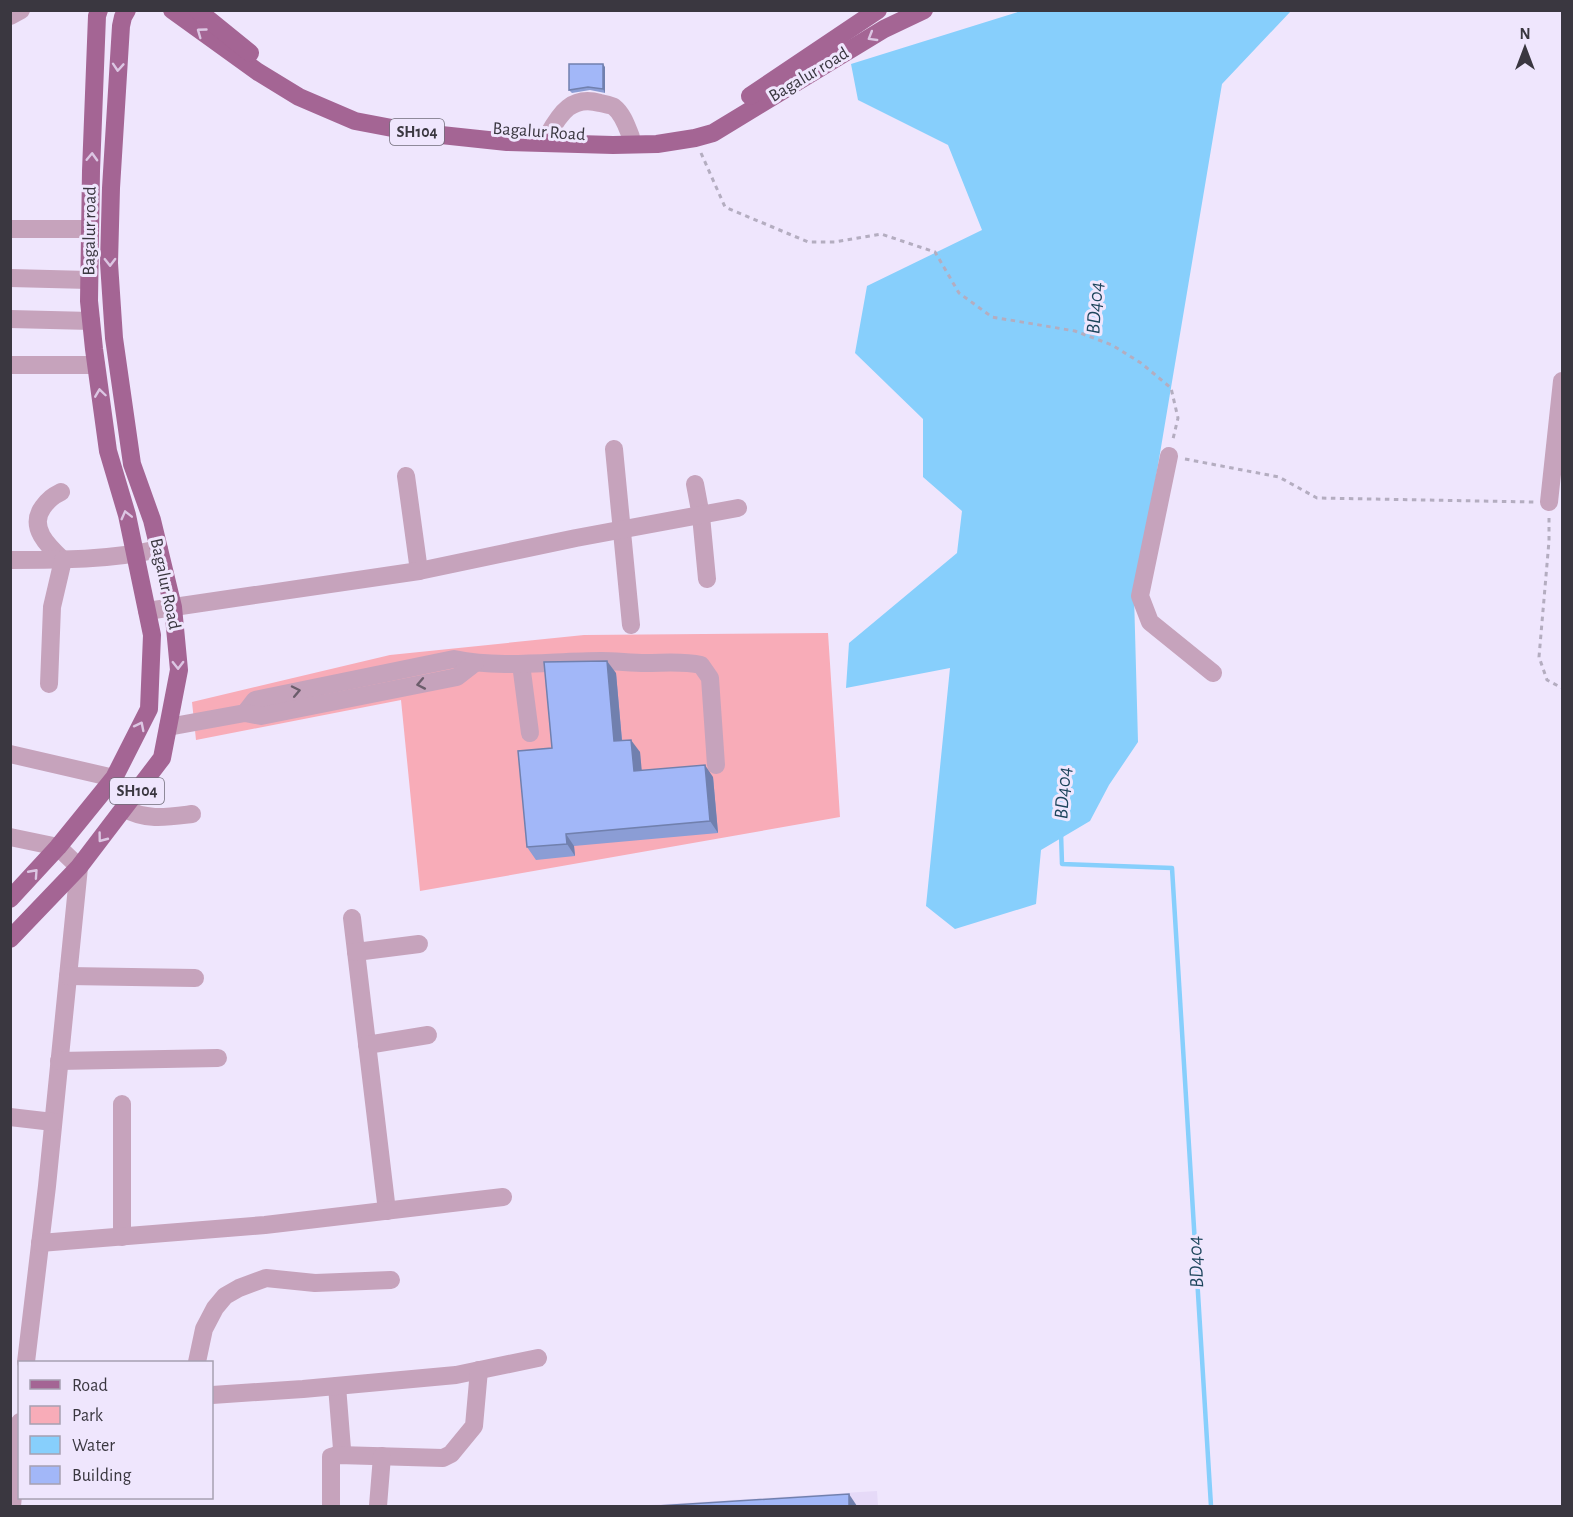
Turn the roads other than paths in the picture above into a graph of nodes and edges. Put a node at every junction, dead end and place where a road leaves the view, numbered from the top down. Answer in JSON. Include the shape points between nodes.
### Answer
{"nodes":[{"id":1,"x":21,"y":10,"type":"edge"},
{"id":2,"x":99,"y":10,"type":"edge"},
{"id":3,"x":127,"y":10,"type":"edge"},
{"id":4,"x":172,"y":10,"type":"edge"},
{"id":5,"x":197,"y":10,"type":"edge"},
{"id":6,"x":878,"y":10,"type":"edge"},
{"id":7,"x":924,"y":10,"type":"edge"},
{"id":8,"x":10,"y":16,"type":"edge"},
{"id":9,"x":693,"y":133,"type":"junction"},
{"id":10,"x":548,"y":135,"type":"junction"},
{"id":11,"x":631,"y":136,"type":"junction"},
{"id":12,"x":10,"y":229,"type":"edge"},
{"id":13,"x":90,"y":229,"type":"junction"},
{"id":14,"x":10,"y":279,"type":"edge"},
{"id":15,"x":89,"y":280,"type":"junction"},
{"id":16,"x":10,"y":319,"type":"edge"},
{"id":17,"x":91,"y":321,"type":"junction"},
{"id":18,"x":11,"y":365,"type":"edge"},
{"id":19,"x":96,"y":365,"type":"junction"},
{"id":20,"x":1563,"y":381,"type":"edge"},
{"id":21,"x":614,"y":449,"type":"dead end"},
{"id":22,"x":108,"y":451,"type":"joint"},
{"id":23,"x":1169,"y":456,"type":"road end"},
{"id":24,"x":406,"y":476,"type":"dead end"},
{"id":25,"x":695,"y":484,"type":"dead end"},
{"id":26,"x":61,"y":492,"type":"dead end"},
{"id":27,"x":1549,"y":502,"type":"road end"},
{"id":28,"x":738,"y":508,"type":"dead end"},
{"id":29,"x":701,"y":516,"type":"junction"},
{"id":30,"x":622,"y":529,"type":"junction"},
{"id":31,"x":159,"y":549,"type":"junction"},
{"id":32,"x":135,"y":554,"type":"junction"},
{"id":33,"x":10,"y":560,"type":"edge"},
{"id":34,"x":63,"y":560,"type":"junction"},
{"id":35,"x":419,"y":571,"type":"junction"},
{"id":36,"x":707,"y":579,"type":"dead end"},
{"id":37,"x":173,"y":607,"type":"junction"},
{"id":38,"x":147,"y":611,"type":"junction"},
{"id":39,"x":631,"y":626,"type":"dead end"},
{"id":40,"x":521,"y":664,"type":"junction"},
{"id":41,"x":1213,"y":673,"type":"dead end"},
{"id":42,"x":49,"y":684,"type":"dead end"},
{"id":43,"x":168,"y":727,"type":"junction"},
{"id":44,"x":530,"y":733,"type":"dead end"},
{"id":45,"x":10,"y":754,"type":"edge"},
{"id":46,"x":716,"y":765,"type":"dead end"},
{"id":47,"x":114,"y":778,"type":"junction"},
{"id":48,"x":124,"y":808,"type":"junction"},
{"id":49,"x":192,"y":814,"type":"dead end"},
{"id":50,"x":10,"y":837,"type":"edge"},
{"id":51,"x":58,"y":847,"type":"junction"},
{"id":52,"x":79,"y":867,"type":"junction"},
{"id":53,"x":10,"y":899,"type":"edge"},
{"id":54,"x":352,"y":918,"type":"dead end"},
{"id":55,"x":10,"y":939,"type":"edge"},
{"id":56,"x":419,"y":944,"type":"dead end"},
{"id":57,"x":356,"y":952,"type":"junction"},
{"id":58,"x":68,"y":976,"type":"junction"},
{"id":59,"x":195,"y":978,"type":"dead end"},
{"id":60,"x":428,"y":1035,"type":"dead end"},
{"id":61,"x":367,"y":1045,"type":"junction"},
{"id":62,"x":218,"y":1058,"type":"dead end"},
{"id":63,"x":59,"y":1061,"type":"junction"},
{"id":64,"x":122,"y":1104,"type":"dead end"},
{"id":65,"x":10,"y":1117,"type":"edge"},
{"id":66,"x":53,"y":1122,"type":"junction"},
{"id":67,"x":503,"y":1197,"type":"dead end"},
{"id":68,"x":387,"y":1211,"type":"junction"},
{"id":69,"x":122,"y":1237,"type":"junction"},
{"id":70,"x":40,"y":1243,"type":"junction"},
{"id":71,"x":391,"y":1280,"type":"dead end"},
{"id":72,"x":538,"y":1358,"type":"dead end"},
{"id":73,"x":26,"y":1361,"type":"edge"},
{"id":74,"x":197,"y":1361,"type":"edge"},
{"id":75,"x":479,"y":1370,"type":"junction"},
{"id":76,"x":337,"y":1386,"type":"junction"},
{"id":77,"x":213,"y":1395,"type":"edge"},
{"id":78,"x":18,"y":1443,"type":"edge"},
{"id":79,"x":338,"y":1455,"type":"junction"},
{"id":80,"x":382,"y":1456,"type":"junction"},
{"id":81,"x":12,"y":1506,"type":"edge"},
{"id":82,"x":331,"y":1506,"type":"edge"},
{"id":83,"x":378,"y":1506,"type":"edge"}],
"edges":[{"from":1,"to":8,"type":"street"},
{"from":13,"to":2,"type":"main road","name":"Bagalur road","number":"SH104","one_way":true},
{"from":3,"to":31,"type":"main road","name":"Bagalur Road","number":"SH104","one_way":true,"via":[[121,26],[111,188],[114,338],[132,464]]},
{"from":9,"to":4,"type":"main road","name":"Bagalur Road","number":"SH104","one_way":true,"via":[[657,144],[507,142],[355,121],[258,72]]},
{"from":5,"to":10,"type":"main road","name":"Bagalur Road","number":"SH104","via":[[259,60],[306,88],[367,115]]},
{"from":6,"to":9,"type":"main road","name":"Bagalur Road","number":"SH104"},
{"from":7,"to":9,"type":"main road","name":"Bagalur road","number":"SH104","one_way":true,"via":[[884,29],[713,133]]},
{"from":9,"to":11,"type":"main road","name":"Bagalur Road","number":"SH104"},
{"from":10,"to":11,"type":"main road","name":"Bagalur Road","number":"SH104"},
{"from":10,"to":11,"type":"street","via":[[568,106],[596,102],[613,106]]},
{"from":12,"to":13,"type":"street"},
{"from":13,"to":15,"type":"main road","name":"Bagalur road","number":"SH104"},
{"from":14,"to":15,"type":"street"},
{"from":15,"to":17,"type":"main road","name":"Bagalur road","number":"SH104"},
{"from":16,"to":17,"type":"street"},
{"from":17,"to":19,"type":"main road","name":"Bagalur road","number":"SH104"},
{"from":18,"to":19,"type":"street"},
{"from":22,"to":19,"type":"main road","name":"Bagalur road","number":"SH104","one_way":true},
{"from":20,"to":27,"type":"street"},
{"from":21,"to":30,"type":"street"},
{"from":32,"to":22,"type":"main road","name":"Bagalur Road","number":"SH104","one_way":true},
{"from":23,"to":41,"type":"street","via":[[1140,596],[1150,622]]},
{"from":24,"to":35,"type":"street"},
{"from":25,"to":29,"type":"street"},
{"from":26,"to":34,"type":"street","via":[[50,497],[38,514],[38,528]]},
{"from":28,"to":29,"type":"street"},
{"from":29,"to":30,"type":"street"},
{"from":29,"to":36,"type":"street"},
{"from":30,"to":35,"type":"street"},
{"from":30,"to":39,"type":"street"},
{"from":31,"to":32,"type":"street"},
{"from":31,"to":37,"type":"main road","name":"Bagalur Road","number":"SH104"},
{"from":32,"to":34,"type":"street"},
{"from":32,"to":38,"type":"main road","name":"Bagalur Road","number":"SH104"},
{"from":33,"to":34,"type":"street"},
{"from":34,"to":42,"type":"street","via":[[51,608]]},
{"from":35,"to":37,"type":"street"},
{"from":37,"to":38,"type":"street"},
{"from":37,"to":43,"type":"main road","name":"Bagalur Road","number":"SH104","one_way":true,"via":[[179,669]]},
{"from":47,"to":38,"type":"main road","name":"Bagalur Road","number":"SH104","one_way":true,"via":[[149,709],[152,635]]},
{"from":40,"to":43,"type":"street","via":[[475,663],[458,676],[261,716],[245,713]]},
{"from":40,"to":44,"type":"street"},
{"from":40,"to":46,"type":"street","via":[[701,666],[710,678]]},
{"from":43,"to":48,"type":"main road","name":"Bagalur Road","number":"SH104","via":[[162,758]]},
{"from":45,"to":47,"type":"street"},
{"from":47,"to":51,"type":"main road","name":"Bagalur Road","number":"SH104"},
{"from":48,"to":49,"type":"street","via":[[152,818]]},
{"from":48,"to":52,"type":"main road","name":"Bagalur Road","number":"SH104","one_way":true},
{"from":50,"to":51,"type":"street"},
{"from":51,"to":52,"type":"street"},
{"from":53,"to":51,"type":"main road","name":"Bagalur Road","number":"SH104","one_way":true},
{"from":52,"to":55,"type":"main road","name":"Bagalur Road","number":"SH104"},
{"from":52,"to":58,"type":"street"},
{"from":54,"to":57,"type":"street"},
{"from":56,"to":57,"type":"street"},
{"from":57,"to":61,"type":"street"},
{"from":58,"to":59,"type":"street"},
{"from":58,"to":63,"type":"street"},
{"from":60,"to":61,"type":"street"},
{"from":61,"to":68,"type":"street"},
{"from":62,"to":63,"type":"street"},
{"from":63,"to":66,"type":"street"},
{"from":64,"to":69,"type":"street"},
{"from":65,"to":66,"type":"street"},
{"from":66,"to":70,"type":"street"},
{"from":67,"to":68,"type":"street"},
{"from":68,"to":69,"type":"street"},
{"from":69,"to":70,"type":"street"},
{"from":70,"to":73,"type":"street"},
{"from":71,"to":74,"type":"street","via":[[315,1283],[266,1278],[238,1288],[215,1308],[204,1329]]},
{"from":72,"to":75,"type":"street"},
{"from":75,"to":76,"type":"street"},
{"from":75,"to":80,"type":"street","via":[[474,1426],[451,1454],[444,1458]]},
{"from":76,"to":77,"type":"street"},
{"from":76,"to":79,"type":"street","via":[[342,1449]]},
{"from":78,"to":81,"type":"street"},
{"from":79,"to":80,"type":"street"},
{"from":79,"to":82,"type":"street","via":[[331,1457]]},
{"from":80,"to":83,"type":"street"}]}
